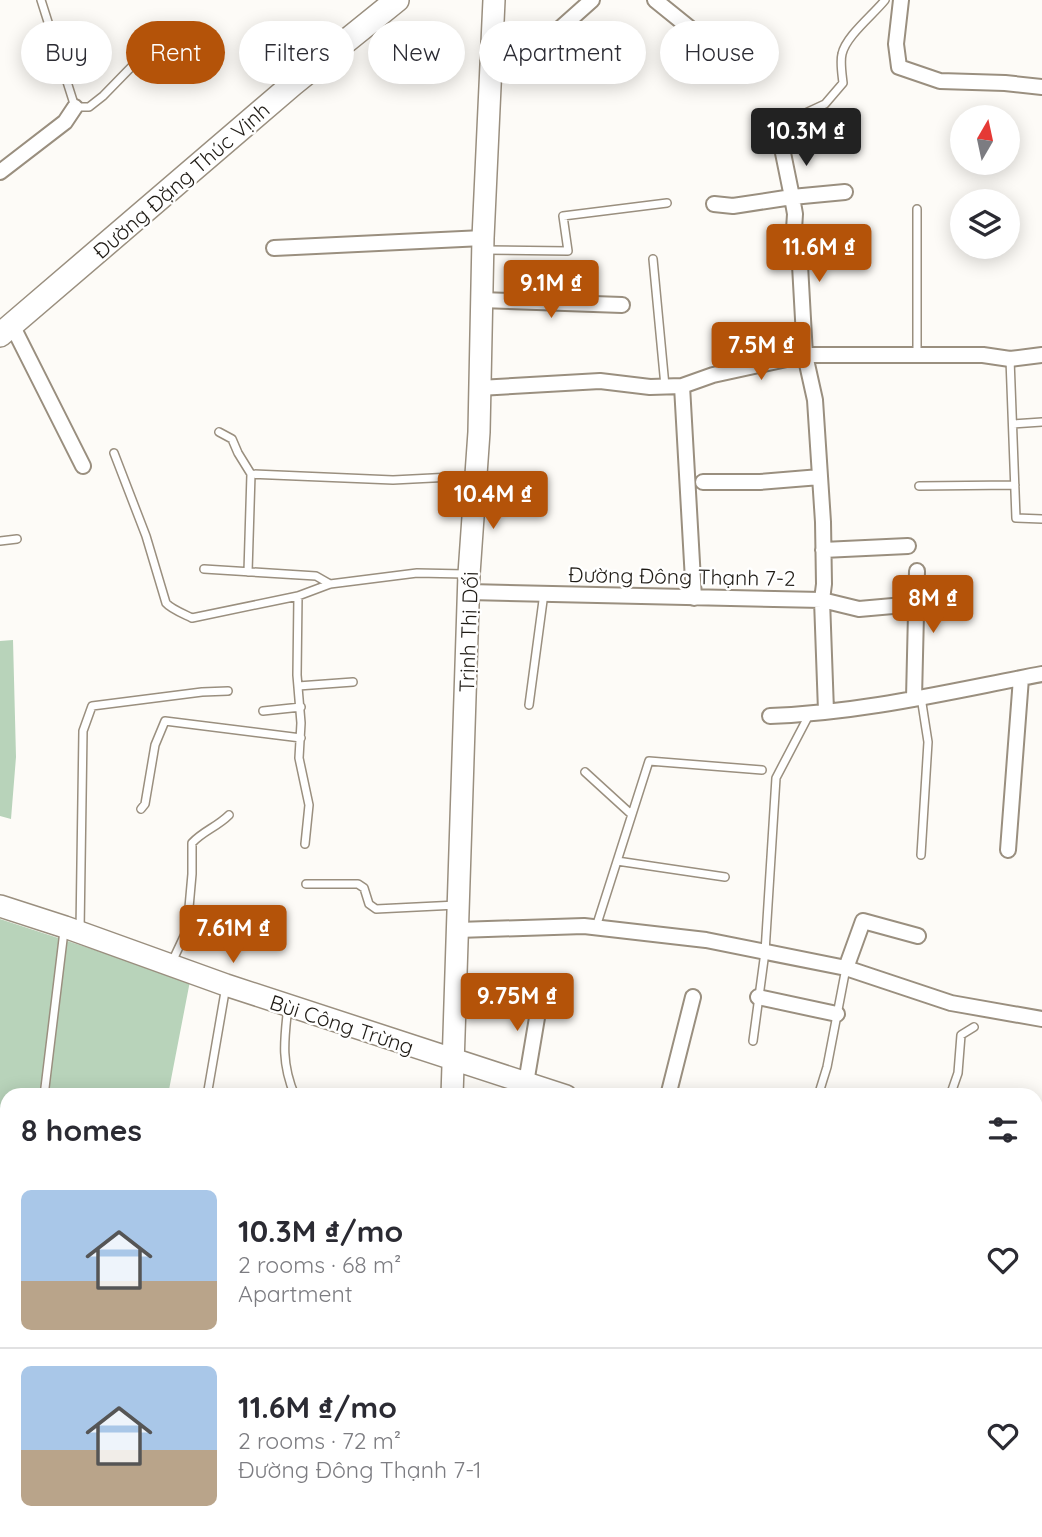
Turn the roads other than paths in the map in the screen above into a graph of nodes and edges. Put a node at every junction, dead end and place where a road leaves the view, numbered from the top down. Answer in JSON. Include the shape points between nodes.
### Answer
{"nodes":[{"id":1,"x":41,"y":0,"type":"edge"},
{"id":2,"x":378,"y":0,"type":"edge"},
{"id":3,"x":397,"y":0,"type":"edge"},
{"id":4,"x":494,"y":0,"type":"edge"},
{"id":5,"x":592,"y":0,"type":"edge"},
{"id":6,"x":655,"y":0,"type":"edge"},
{"id":7,"x":885,"y":0,"type":"edge"},
{"id":8,"x":901,"y":0,"type":"edge"},
{"id":9,"x":493,"y":21,"type":"edge"},
{"id":10,"x":568,"y":21,"type":"edge"},
{"id":11,"x":681,"y":21,"type":"edge"},
{"id":12,"x":126,"y":71,"type":"edge"},
{"id":13,"x":491,"y":84,"type":"edge"},
{"id":14,"x":1042,"y":87,"type":"edge"},
{"id":15,"x":75,"y":107,"type":"junction"},
{"id":16,"x":782,"y":148,"type":"joint"},
{"id":17,"x":0,"y":172,"type":"edge"},
{"id":18,"x":845,"y":192,"type":"dead end"},
{"id":19,"x":792,"y":197,"type":"junction"},
{"id":20,"x":667,"y":203,"type":"dead end"},
{"id":21,"x":715,"y":204,"type":"dead end"},
{"id":22,"x":917,"y":209,"type":"dead end"},
{"id":23,"x":483,"y":244,"type":"junction"},
{"id":24,"x":274,"y":248,"type":"dead end"},
{"id":25,"x":653,"y":259,"type":"dead end"},
{"id":26,"x":481,"y":300,"type":"junction"},
{"id":27,"x":622,"y":306,"type":"dead end"},
{"id":28,"x":4,"y":327,"type":"edge"},
{"id":29,"x":805,"y":355,"type":"junction"},
{"id":30,"x":917,"y":355,"type":"junction"},
{"id":31,"x":1042,"y":355,"type":"edge"},
{"id":32,"x":1010,"y":359,"type":"junction"},
{"id":33,"x":665,"y":386,"type":"junction"},
{"id":34,"x":682,"y":386,"type":"junction"},
{"id":35,"x":479,"y":388,"type":"junction"},
{"id":36,"x":1042,"y":422,"type":"edge"},
{"id":37,"x":1013,"y":424,"type":"junction"},
{"id":38,"x":219,"y":432,"type":"dead end"},
{"id":39,"x":114,"y":453,"type":"dead end"},
{"id":40,"x":83,"y":466,"type":"dead end"},
{"id":41,"x":251,"y":474,"type":"junction"},
{"id":42,"x":476,"y":476,"type":"junction"},
{"id":43,"x":820,"y":477,"type":"junction"},
{"id":44,"x":703,"y":482,"type":"dead end"},
{"id":45,"x":1016,"y":485,"type":"junction"},
{"id":46,"x":919,"y":486,"type":"dead end"},
{"id":47,"x":1042,"y":519,"type":"edge"},
{"id":48,"x":17,"y":539,"type":"dead end"},
{"id":49,"x":0,"y":541,"type":"edge"},
{"id":50,"x":908,"y":546,"type":"dead end"},
{"id":51,"x":823,"y":550,"type":"junction"},
{"id":52,"x":204,"y":569,"type":"dead end"},
{"id":53,"x":917,"y":571,"type":"dead end"},
{"id":54,"x":248,"y":572,"type":"junction"},
{"id":55,"x":469,"y":583,"type":"junction"},
{"id":56,"x":330,"y":584,"type":"junction"},
{"id":57,"x":544,"y":593,"type":"junction"},
{"id":58,"x":298,"y":596,"type":"junction"},
{"id":59,"x":694,"y":598,"type":"junction"},
{"id":60,"x":822,"y":600,"type":"junction"},
{"id":61,"x":893,"y":606,"type":"dead end"},
{"id":62,"x":1042,"y":674,"type":"edge"},
{"id":63,"x":1021,"y":678,"type":"junction"},
{"id":64,"x":353,"y":682,"type":"dead end"},
{"id":65,"x":298,"y":687,"type":"junction"},
{"id":66,"x":228,"y":691,"type":"dead end"},
{"id":67,"x":917,"y":697,"type":"junction"},
{"id":68,"x":529,"y":705,"type":"dead end"},
{"id":69,"x":301,"y":707,"type":"junction"},
{"id":70,"x":263,"y":711,"type":"dead end"},
{"id":71,"x":825,"y":711,"type":"junction"},
{"id":72,"x":809,"y":715,"type":"junction"},
{"id":73,"x":770,"y":716,"type":"dead end"},
{"id":74,"x":301,"y":738,"type":"junction"},
{"id":75,"x":762,"y":770,"type":"dead end"},
{"id":76,"x":585,"y":772,"type":"dead end"},
{"id":77,"x":141,"y":809,"type":"dead end"},
{"id":78,"x":631,"y":814,"type":"junction"},
{"id":79,"x":229,"y":815,"type":"dead end"},
{"id":80,"x":305,"y":844,"type":"dead end"},
{"id":81,"x":1008,"y":850,"type":"dead end"},
{"id":82,"x":921,"y":855,"type":"dead end"},
{"id":83,"x":617,"y":861,"type":"junction"},
{"id":84,"x":725,"y":877,"type":"dead end"},
{"id":85,"x":306,"y":884,"type":"dead end"},
{"id":86,"x":457,"y":905,"type":"junction"},
{"id":87,"x":0,"y":906,"type":"edge"},
{"id":88,"x":595,"y":928,"type":"junction"},
{"id":89,"x":72,"y":929,"type":"junction"},
{"id":90,"x":458,"y":930,"type":"junction"},
{"id":91,"x":918,"y":936,"type":"dead end"},
{"id":92,"x":765,"y":952,"type":"junction"},
{"id":93,"x":171,"y":965,"type":"junction"},
{"id":94,"x":846,"y":968,"type":"junction"},
{"id":95,"x":226,"y":985,"type":"junction"},
{"id":96,"x":542,"y":988,"type":"dead end"},
{"id":97,"x":693,"y":997,"type":"dead end"},
{"id":98,"x":758,"y":997,"type":"junction"},
{"id":99,"x":288,"y":1006,"type":"junction"},
{"id":100,"x":837,"y":1014,"type":"junction"},
{"id":101,"x":1042,"y":1019,"type":"edge"},
{"id":102,"x":974,"y":1027,"type":"dead end"},
{"id":103,"x":754,"y":1041,"type":"dead end"},
{"id":104,"x":454,"y":1061,"type":"junction"},
{"id":105,"x":526,"y":1083,"type":"junction"},
{"id":106,"x":45,"y":1088,"type":"edge"},
{"id":107,"x":208,"y":1088,"type":"edge"},
{"id":108,"x":292,"y":1088,"type":"edge"},
{"id":109,"x":452,"y":1088,"type":"edge"},
{"id":110,"x":541,"y":1088,"type":"edge"},
{"id":111,"x":670,"y":1088,"type":"edge"},
{"id":112,"x":820,"y":1088,"type":"edge"},
{"id":113,"x":953,"y":1088,"type":"edge"}],
"edges":[{"from":1,"to":15,"type":"lane"},
{"from":2,"to":28,"type":"main road","name":"Đường Đặng Thúc Vịnh","via":[[229,123]]},
{"from":3,"to":28,"type":"main road","name":"Đường Đặng Thúc Vịnh"},
{"from":4,"to":9,"type":"street","name":"Trịnh Thị Dối"},
{"from":5,"to":10,"type":"street"},
{"from":6,"to":11,"type":"street"},
{"from":7,"to":16,"type":"lane","via":[[854,32],[842,53],[843,83],[825,104],[797,117]]},
{"from":8,"to":14,"type":"street","via":[[896,44],[899,67],[940,81]]},
{"from":12,"to":15,"type":"lane","via":[[89,107]]},
{"from":13,"to":23,"type":"street","name":"Trịnh Thị Dối"},
{"from":15,"to":17,"type":"street","via":[[65,122]]},
{"from":16,"to":19,"type":"street"},
{"from":18,"to":19,"type":"street"},
{"from":19,"to":21,"type":"street","via":[[733,206]]},
{"from":19,"to":29,"type":"street"},
{"from":20,"to":23,"type":"lane","via":[[563,216],[568,251]]},
{"from":22,"to":30,"type":"lane"},
{"from":23,"to":24,"type":"street"},
{"from":23,"to":26,"type":"street","name":"Trịnh Thị Dối"},
{"from":25,"to":33,"type":"lane"},
{"from":26,"to":27,"type":"street"},
{"from":26,"to":35,"type":"street","name":"Trịnh Thị Dối"},
{"from":28,"to":40,"type":"street"},
{"from":29,"to":30,"type":"street"},
{"from":29,"to":34,"type":"street"},
{"from":29,"to":43,"type":"street","via":[[816,400]]},
{"from":30,"to":32,"type":"street"},
{"from":31,"to":32,"type":"street"},
{"from":32,"to":37,"type":"lane"},
{"from":33,"to":34,"type":"street"},
{"from":33,"to":35,"type":"street","via":[[600,381]]},
{"from":34,"to":59,"type":"street"},
{"from":35,"to":42,"type":"street","name":"Trịnh Thị Dối"},
{"from":36,"to":37,"type":"lane"},
{"from":37,"to":45,"type":"lane"},
{"from":38,"to":41,"type":"lane","via":[[232,439]]},
{"from":39,"to":58,"type":"lane","via":[[169,607],[192,618]]},
{"from":41,"to":42,"type":"lane","via":[[393,480]]},
{"from":41,"to":54,"type":"lane"},
{"from":42,"to":55,"type":"street","name":"Trịnh Thị Dối"},
{"from":43,"to":44,"type":"street"},
{"from":43,"to":51,"type":"street"},
{"from":45,"to":46,"type":"lane"},
{"from":45,"to":47,"type":"lane","via":[[1016,518]]},
{"from":48,"to":49,"type":"lane"},
{"from":50,"to":51,"type":"street"},
{"from":51,"to":60,"type":"street"},
{"from":52,"to":54,"type":"lane"},
{"from":53,"to":67,"type":"street"},
{"from":54,"to":56,"type":"lane","via":[[316,576]]},
{"from":55,"to":56,"type":"lane","via":[[417,573]]},
{"from":55,"to":57,"type":"street","name":"Đường Đông Thạnh 7-2"},
{"from":55,"to":86,"type":"street","name":"Trịnh Thị Dối"},
{"from":56,"to":58,"type":"lane"},
{"from":57,"to":59,"type":"street","name":"Đường Đông Thạnh 7-2"},
{"from":57,"to":68,"type":"lane"},
{"from":58,"to":65,"type":"lane"},
{"from":59,"to":60,"type":"street","name":"Đường Đông Thạnh 7-2"},
{"from":60,"to":61,"type":"street","name":"Đường Đông Thạnh 7-2","via":[[859,609]]},
{"from":60,"to":71,"type":"street"},
{"from":62,"to":63,"type":"street"},
{"from":63,"to":67,"type":"street"},
{"from":63,"to":81,"type":"street"},
{"from":64,"to":65,"type":"lane"},
{"from":65,"to":69,"type":"lane"},
{"from":66,"to":89,"type":"lane","via":[[92,706],[83,731]]},
{"from":67,"to":71,"type":"street"},
{"from":67,"to":82,"type":"lane","via":[[928,742]]},
{"from":69,"to":70,"type":"lane"},
{"from":69,"to":74,"type":"lane"},
{"from":71,"to":72,"type":"street"},
{"from":72,"to":73,"type":"street"},
{"from":72,"to":92,"type":"lane","via":[[776,778]]},
{"from":74,"to":77,"type":"lane","via":[[165,721]]},
{"from":74,"to":80,"type":"lane","via":[[299,758],[309,805]]},
{"from":75,"to":78,"type":"lane","via":[[649,761]]},
{"from":76,"to":78,"type":"lane"},
{"from":78,"to":83,"type":"lane"},
{"from":79,"to":93,"type":"lane","via":[[192,843],[187,930]]},
{"from":83,"to":84,"type":"lane"},
{"from":83,"to":88,"type":"lane"},
{"from":85,"to":86,"type":"lane","via":[[358,884],[376,909]]},
{"from":86,"to":90,"type":"street","name":"Trịnh Thị Dối"},
{"from":87,"to":89,"type":"street","name":"Bùi Công Trừng"},
{"from":88,"to":90,"type":"street"},
{"from":88,"to":92,"type":"street","via":[[706,940]]},
{"from":89,"to":93,"type":"street","name":"Bùi Công Trừng"},
{"from":89,"to":106,"type":"lane"},
{"from":90,"to":104,"type":"street","name":"Trịnh Thị Dối"},
{"from":91,"to":94,"type":"street","via":[[863,921]]},
{"from":92,"to":94,"type":"street"},
{"from":92,"to":98,"type":"lane"},
{"from":93,"to":95,"type":"street","name":"Bùi Công Trừng"},
{"from":94,"to":100,"type":"lane"},
{"from":94,"to":101,"type":"street","via":[[951,1003]]},
{"from":95,"to":99,"type":"street","name":"Bùi Công Trừng"},
{"from":95,"to":107,"type":"lane"},
{"from":96,"to":105,"type":"street"},
{"from":97,"to":111,"type":"street"},
{"from":98,"to":100,"type":"street"},
{"from":98,"to":103,"type":"lane"},
{"from":99,"to":104,"type":"street","name":"Bùi Công Trừng"},
{"from":99,"to":108,"type":"lane","via":[[283,1048]]},
{"from":100,"to":112,"type":"lane"},
{"from":102,"to":113,"type":"lane","via":[[961,1035]]},
{"from":104,"to":105,"type":"street","name":"Bùi Công Trừng"},
{"from":104,"to":109,"type":"street","name":"Trịnh Thị Dối"},
{"from":105,"to":110,"type":"street","name":"Bùi Công Trừng"}]}
